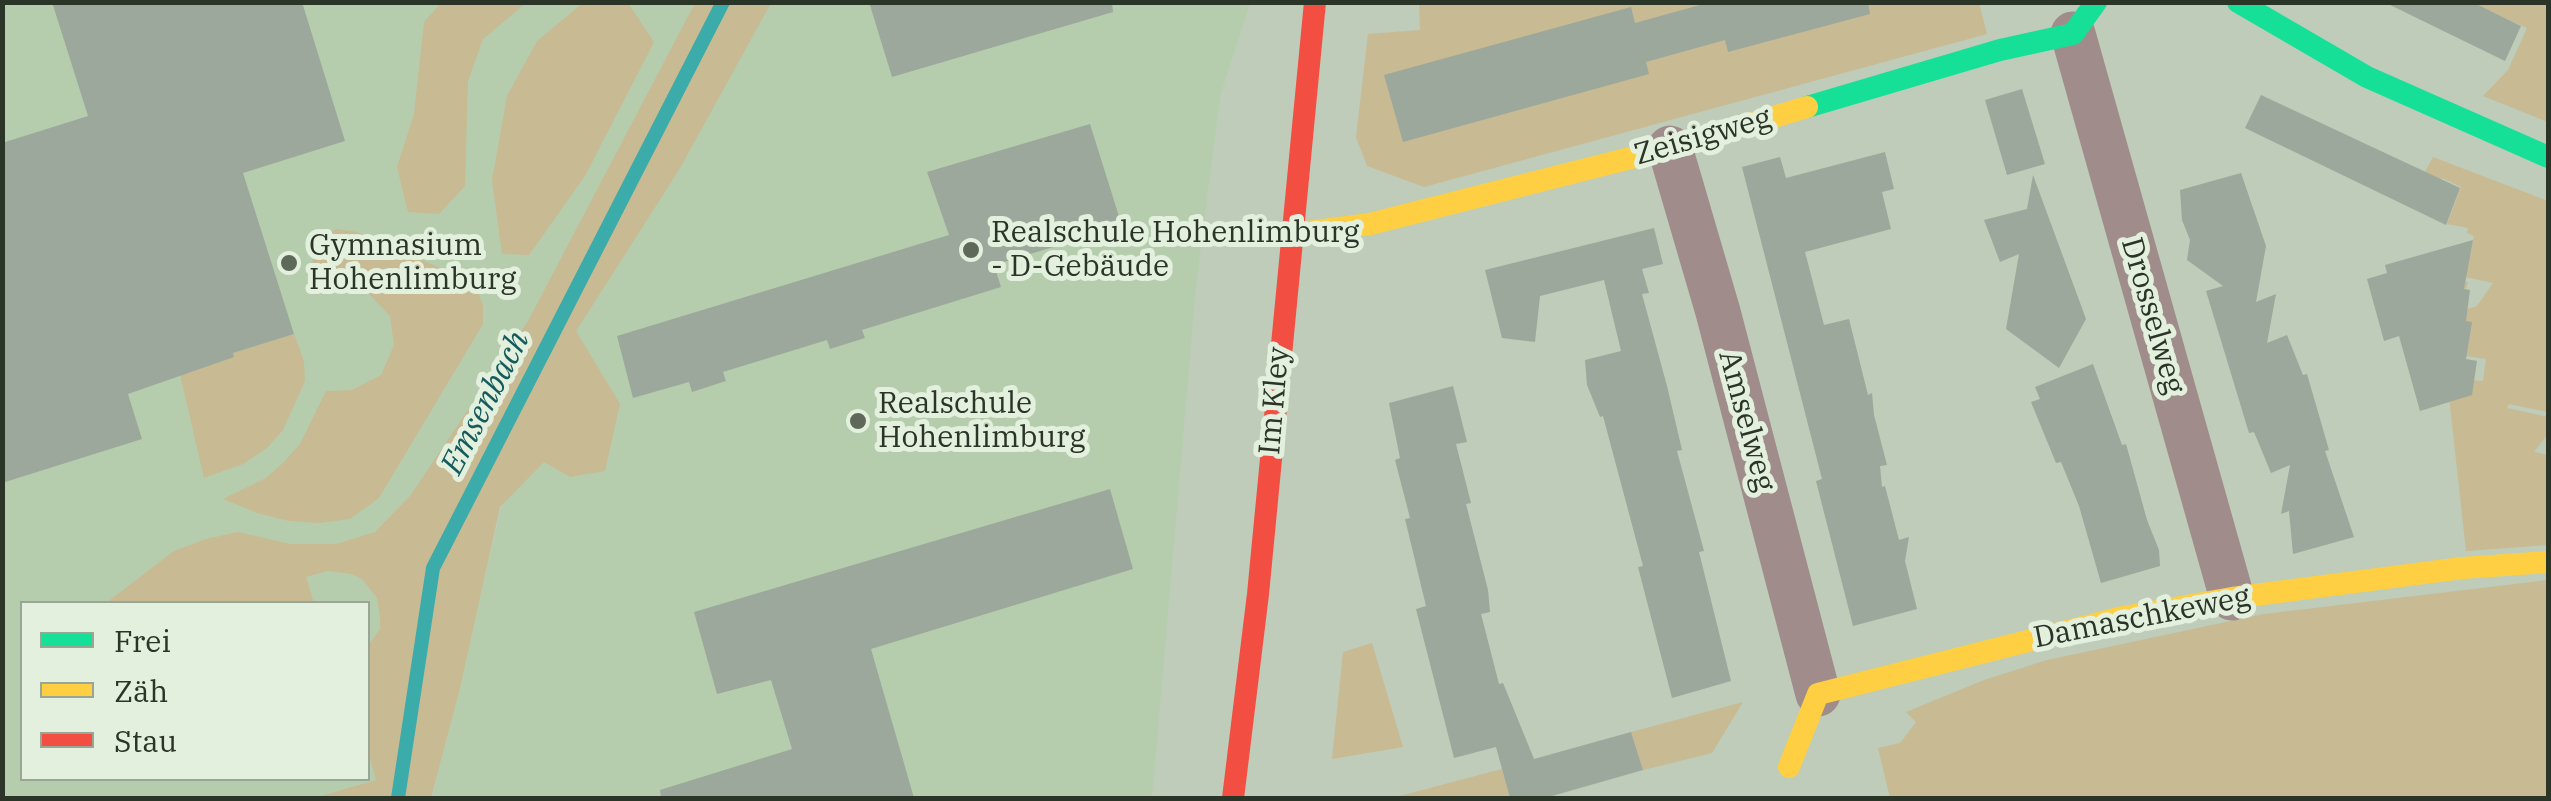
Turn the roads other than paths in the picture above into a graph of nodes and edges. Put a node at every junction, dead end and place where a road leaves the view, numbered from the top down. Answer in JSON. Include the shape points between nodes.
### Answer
{"nodes":[{"id":1,"x":1315,"y":2,"type":"edge"},
{"id":2,"x":2238,"y":2,"type":"edge"},
{"id":3,"x":2084,"y":18,"type":"edge"},
{"id":4,"x":1670,"y":148,"type":"junction"},
{"id":5,"x":2548,"y":157,"type":"edge"},
{"id":6,"x":1292,"y":234,"type":"junction"},
{"id":7,"x":2548,"y":562,"type":"edge"},
{"id":8,"x":2232,"y":598,"type":"junction"},
{"id":9,"x":1818,"y":694,"type":"junction"},
{"id":10,"x":1789,"y":767,"type":"dead end"},
{"id":11,"x":1234,"y":798,"type":"edge"}],
"edges":[{"from":1,"to":6,"type":"street","name":"Im Kley"},
{"from":2,"to":5,"type":"street","via":[[2366,77]]},
{"from":3,"to":4,"type":"street","name":"Zeisigweg","via":[[2000,50]]},
{"from":3,"to":8,"type":"street","name":"Drosselweg"},
{"from":4,"to":6,"type":"street","name":"Zeisigweg","via":[[1370,224]]},
{"from":4,"to":9,"type":"street","name":"Amselweg"},
{"from":6,"to":11,"type":"street","name":"Im Kley"},
{"from":7,"to":8,"type":"street","name":"Damaschkeweg"},
{"from":8,"to":9,"type":"street","name":"Damaschkeweg","via":[[2036,636]]},
{"from":9,"to":10,"type":"street"}]}
